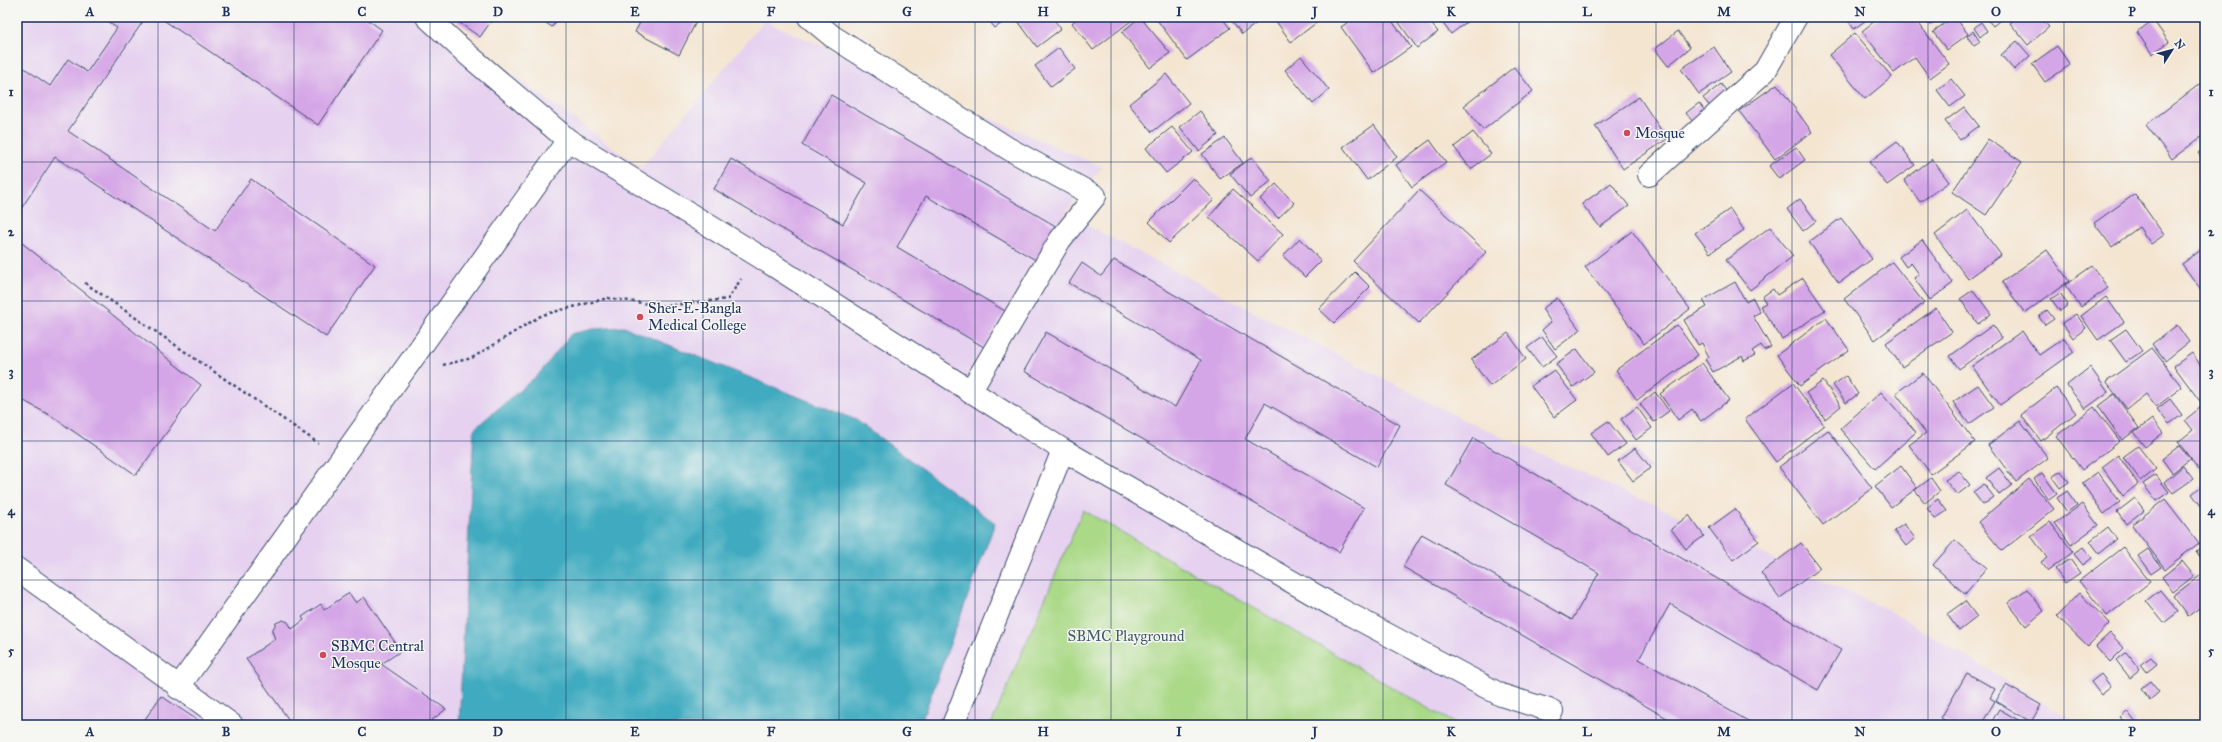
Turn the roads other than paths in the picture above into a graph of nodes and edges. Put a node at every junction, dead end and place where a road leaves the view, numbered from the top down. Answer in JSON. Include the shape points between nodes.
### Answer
{"nodes":[{"id":1,"x":427,"y":17,"type":"edge"},
{"id":2,"x":809,"y":17,"type":"edge"},
{"id":3,"x":1796,"y":17,"type":"edge"},
{"id":4,"x":568,"y":140,"type":"junction"},
{"id":5,"x":1648,"y":175,"type":"dead end"},
{"id":6,"x":970,"y":392,"type":"junction"},
{"id":7,"x":1063,"y":450,"type":"junction"},
{"id":8,"x":17,"y":569,"type":"edge"},
{"id":9,"x":178,"y":688,"type":"junction"},
{"id":10,"x":1552,"y":711,"type":"dead end"},
{"id":11,"x":232,"y":725,"type":"edge"},
{"id":12,"x":953,"y":725,"type":"edge"}],
"edges":[{"from":1,"to":4,"type":"street"},
{"from":2,"to":6,"type":"street","via":[[832,36],[1009,149],[1095,196],[1060,240]]},
{"from":3,"to":5,"type":"street","via":[[1765,71]]},
{"from":4,"to":6,"type":"street","via":[[756,255]]},
{"from":4,"to":9,"type":"street"},
{"from":6,"to":7,"type":"street"},
{"from":7,"to":10,"type":"street","via":[[1334,606],[1480,684],[1501,695]]},
{"from":7,"to":12,"type":"street"},
{"from":8,"to":9,"type":"street"},
{"from":9,"to":11,"type":"street"}]}
